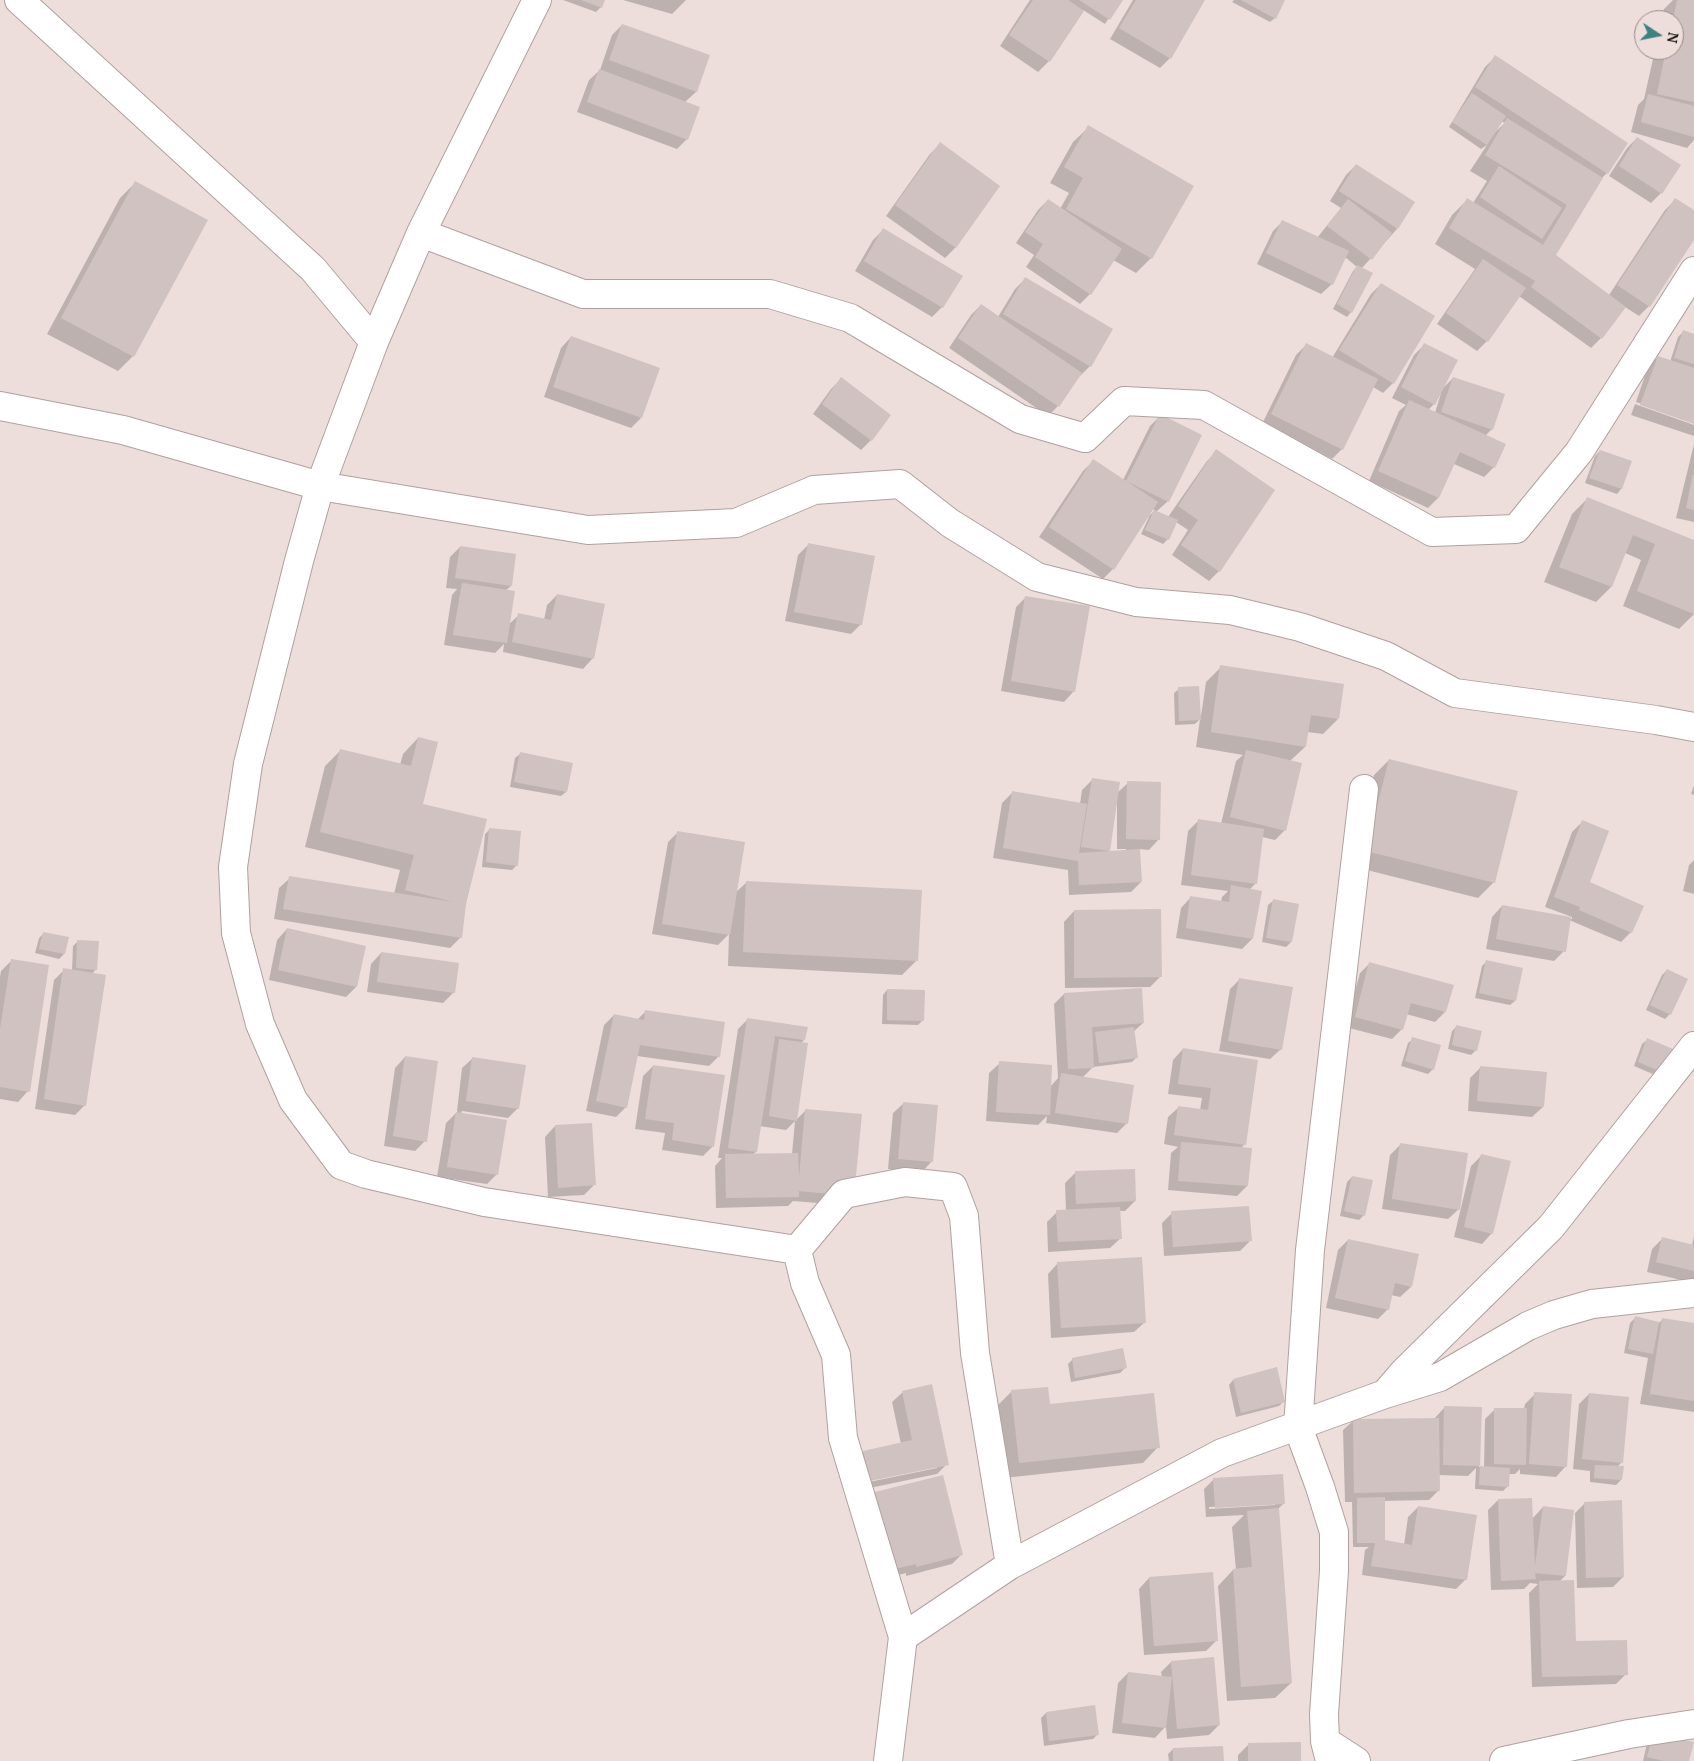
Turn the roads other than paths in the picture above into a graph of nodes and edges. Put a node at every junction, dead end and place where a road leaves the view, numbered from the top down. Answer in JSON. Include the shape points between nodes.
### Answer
{"nodes":[{"id":1,"x":18,"y":0,"type":"edge"},
{"id":2,"x":537,"y":0,"type":"edge"},
{"id":3,"x":420,"y":233,"type":"junction"},
{"id":4,"x":1694,"y":272,"type":"edge"},
{"id":5,"x":374,"y":342,"type":"junction"},
{"id":6,"x":0,"y":406,"type":"edge"},
{"id":7,"x":320,"y":486,"type":"junction"},
{"id":8,"x":1694,"y":727,"type":"edge"},
{"id":9,"x":1364,"y":789,"type":"dead end"},
{"id":10,"x":1694,"y":1046,"type":"edge"},
{"id":11,"x":797,"y":1250,"type":"junction"},
{"id":12,"x":1694,"y":1293,"type":"edge"},
{"id":13,"x":1385,"y":1394,"type":"junction"},
{"id":14,"x":1298,"y":1427,"type":"junction"},
{"id":15,"x":1010,"y":1565,"type":"junction"},
{"id":16,"x":903,"y":1637,"type":"junction"},
{"id":17,"x":1694,"y":1724,"type":"edge"},
{"id":18,"x":1328,"y":1751,"type":"edge"},
{"id":19,"x":888,"y":1761,"type":"edge"},
{"id":20,"x":1356,"y":1761,"type":"edge"},
{"id":21,"x":1504,"y":1761,"type":"edge"}],
"edges":[{"from":1,"to":5,"type":"street","via":[[313,269]]},
{"from":2,"to":3,"type":"street"},
{"from":3,"to":4,"type":"street","via":[[583,294],[770,294],[850,318],[1020,419],[1085,438],[1124,401],[1204,406],[1432,532],[1516,530],[1579,452]]},
{"from":3,"to":5,"type":"street"},
{"from":5,"to":7,"type":"street"},
{"from":6,"to":7,"type":"street","via":[[123,430]]},
{"from":7,"to":8,"type":"street","via":[[588,530],[736,523],[814,490],[900,484],[950,523],[1037,577],[1136,602],[1230,610],[1300,627],[1386,656],[1455,694]]},
{"from":7,"to":11,"type":"street","via":[[248,764],[232,867],[236,933],[260,1024],[293,1100],[341,1165],[366,1174],[484,1202]]},
{"from":9,"to":14,"type":"street","via":[[1310,1250]]},
{"from":10,"to":13,"type":"street","via":[[1551,1227],[1403,1372]]},
{"from":11,"to":15,"type":"street","via":[[844,1194],[905,1182],[953,1186],[964,1216],[976,1353]]},
{"from":11,"to":16,"type":"street","via":[[805,1283],[836,1355],[843,1438]]},
{"from":12,"to":13,"type":"street","via":[[1592,1304],[1554,1316],[1528,1326],[1440,1377]]},
{"from":13,"to":14,"type":"street"},
{"from":14,"to":15,"type":"street","via":[[1222,1453]]},
{"from":14,"to":18,"type":"street","via":[[1334,1532],[1324,1714]]},
{"from":15,"to":16,"type":"street"},
{"from":16,"to":19,"type":"street"},
{"from":17,"to":21,"type":"street","via":[[1629,1734]]},
{"from":18,"to":20,"type":"street"}]}
